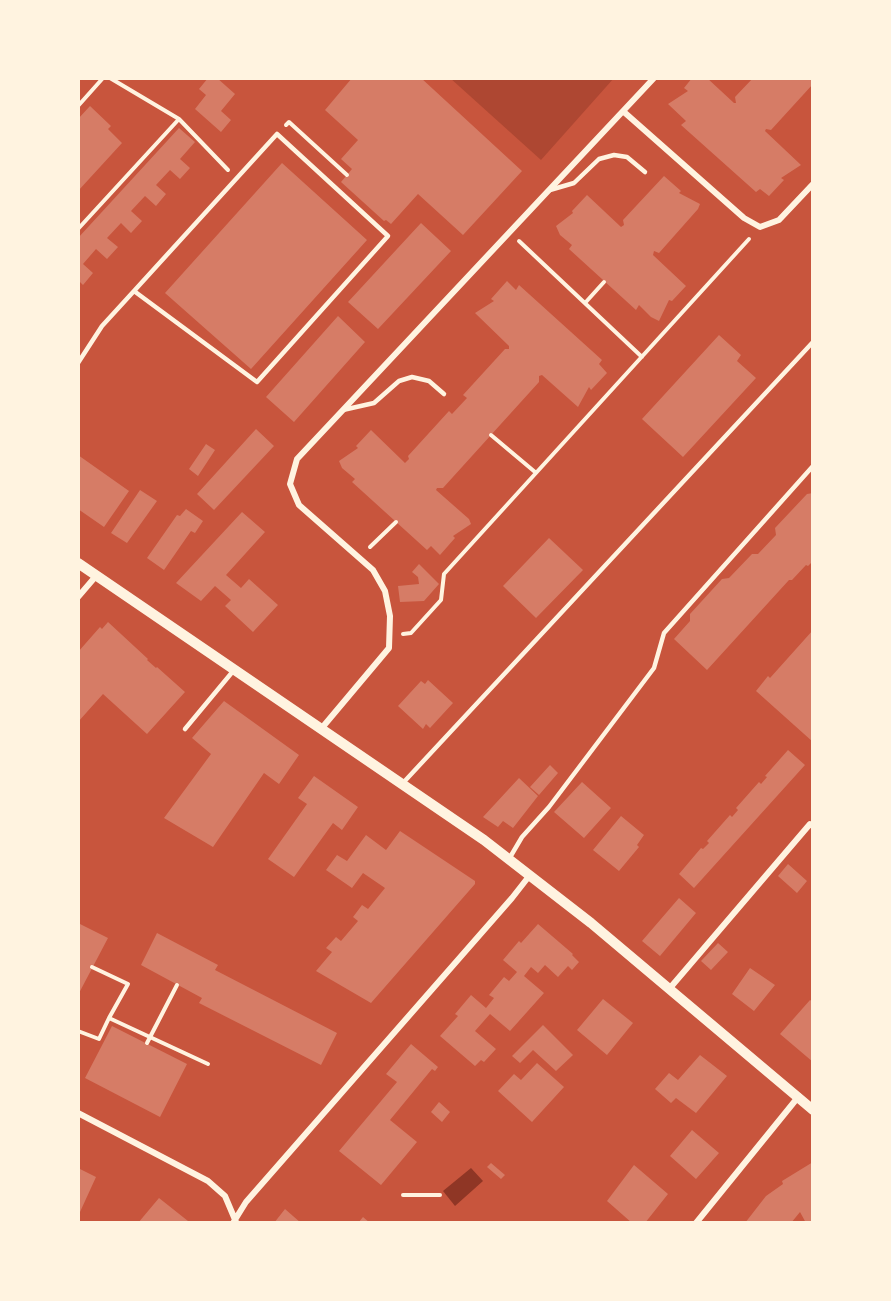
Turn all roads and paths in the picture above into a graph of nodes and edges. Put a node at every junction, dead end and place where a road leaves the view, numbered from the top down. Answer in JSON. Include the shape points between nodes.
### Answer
{"nodes":[{"id":1,"x":104,"y":78,"type":"edge"},
{"id":2,"x":110,"y":78,"type":"edge"},
{"id":3,"x":654,"y":78,"type":"edge"},
{"id":4,"x":78,"y":106,"type":"edge"},
{"id":5,"x":624,"y":112,"type":"junction"},
{"id":6,"x":179,"y":119,"type":"junction"},
{"id":7,"x":645,"y":172,"type":"dead end"},
{"id":8,"x":236,"y":179,"type":"junction"},
{"id":9,"x":813,"y":184,"type":"edge"},
{"id":10,"x":550,"y":190,"type":"junction"},
{"id":11,"x":760,"y":227,"type":"junction"},
{"id":12,"x":78,"y":229,"type":"edge"},
{"id":13,"x":509,"y":233,"type":"junction"},
{"id":14,"x":604,"y":282,"type":"dead end"},
{"id":15,"x":134,"y":291,"type":"junction"},
{"id":16,"x":585,"y":303,"type":"junction"},
{"id":17,"x":813,"y":342,"type":"edge"},
{"id":18,"x":642,"y":357,"type":"junction"},
{"id":19,"x":78,"y":363,"type":"edge"},
{"id":20,"x":444,"y":394,"type":"dead end"},
{"id":21,"x":344,"y":410,"type":"junction"},
{"id":22,"x":491,"y":435,"type":"dead end"},
{"id":23,"x":813,"y":466,"type":"edge"},
{"id":24,"x":535,"y":472,"type":"junction"},
{"id":25,"x":396,"y":522,"type":"dead end"},
{"id":26,"x":358,"y":558,"type":"junction"},
{"id":27,"x":78,"y":563,"type":"edge"},
{"id":28,"x":96,"y":576,"type":"junction"},
{"id":29,"x":78,"y":597,"type":"edge"},
{"id":30,"x":390,"y":634,"type":"junction"},
{"id":31,"x":234,"y":670,"type":"junction"},
{"id":32,"x":185,"y":729,"type":"dead end"},
{"id":33,"x":321,"y":729,"type":"junction"},
{"id":34,"x":402,"y":784,"type":"junction"},
{"id":35,"x":813,"y":826,"type":"edge"},
{"id":36,"x":509,"y":859,"type":"junction"},
{"id":37,"x":531,"y":875,"type":"junction"},
{"id":38,"x":92,"y":967,"type":"dead end"},
{"id":39,"x":177,"y":985,"type":"dead end"},
{"id":40,"x":670,"y":988,"type":"junction"},
{"id":41,"x":109,"y":1017,"type":"junction"},
{"id":42,"x":78,"y":1031,"type":"edge"},
{"id":43,"x":151,"y":1037,"type":"junction"},
{"id":44,"x":147,"y":1043,"type":"dead end"},
{"id":45,"x":208,"y":1064,"type":"dead end"},
{"id":46,"x":799,"y":1096,"type":"junction"},
{"id":47,"x":813,"y":1110,"type":"edge"},
{"id":48,"x":78,"y":1113,"type":"edge"},
{"id":49,"x":440,"y":1195,"type":"dead end"},
{"id":50,"x":403,"y":1196,"type":"dead end"},
{"id":51,"x":235,"y":1222,"type":"edge"},
{"id":52,"x":696,"y":1223,"type":"edge"}],
"edges":[{"from":1,"to":4,"type":"path"},
{"from":2,"to":6,"type":"path"},
{"from":3,"to":5,"type":"street"},
{"from":5,"to":10,"type":"street"},
{"from":5,"to":11,"type":"street","via":[[744,218]]},
{"from":6,"to":8,"type":"path"},
{"from":6,"to":12,"type":"path"},
{"from":7,"to":10,"type":"lane","via":[[627,158],[614,155],[599,159],[574,183]]},
{"from":8,"to":15,"type":"lane"},
{"from":8,"to":15,"type":"lane","via":[[277,134],[388,236],[257,382]]},
{"from":9,"to":11,"type":"street","via":[[779,220]]},
{"from":10,"to":13,"type":"street"},
{"from":11,"to":18,"type":"path"},
{"from":13,"to":16,"type":"path"},
{"from":13,"to":21,"type":"street"},
{"from":14,"to":16,"type":"path"},
{"from":15,"to":19,"type":"lane","via":[[102,326]]},
{"from":16,"to":18,"type":"path"},
{"from":17,"to":34,"type":"lane"},
{"from":18,"to":24,"type":"path"},
{"from":20,"to":21,"type":"lane","via":[[429,381],[412,377],[399,381],[374,403]]},
{"from":21,"to":26,"type":"street","via":[[297,459],[290,484],[299,505]]},
{"from":22,"to":24,"type":"path"},
{"from":23,"to":36,"type":"lane","via":[[664,633],[654,668]]},
{"from":24,"to":30,"type":"path","via":[[444,574],[441,600],[411,633]]},
{"from":25,"to":26,"type":"path"},
{"from":26,"to":30,"type":"street","via":[[373,570],[385,591]]},
{"from":27,"to":28,"type":"street"},
{"from":28,"to":29,"type":"street"},
{"from":28,"to":31,"type":"street"},
{"from":30,"to":33,"type":"street","via":[[389,648]]},
{"from":31,"to":32,"type":"lane"},
{"from":31,"to":33,"type":"street"},
{"from":33,"to":34,"type":"street"},
{"from":34,"to":36,"type":"street"},
{"from":35,"to":40,"type":"street","via":[[810,824]]},
{"from":36,"to":37,"type":"street"},
{"from":37,"to":40,"type":"street"},
{"from":37,"to":51,"type":"street","via":[[246,1202]]},
{"from":38,"to":41,"type":"path","via":[[128,984]]},
{"from":39,"to":43,"type":"path"},
{"from":40,"to":46,"type":"street"},
{"from":41,"to":42,"type":"path","via":[[99,1039]]},
{"from":41,"to":43,"type":"path"},
{"from":43,"to":44,"type":"path"},
{"from":43,"to":45,"type":"path"},
{"from":46,"to":47,"type":"street"},
{"from":46,"to":52,"type":"street"},
{"from":48,"to":51,"type":"street","via":[[208,1181],[225,1197]]},
{"from":49,"to":50,"type":"path"}]}
